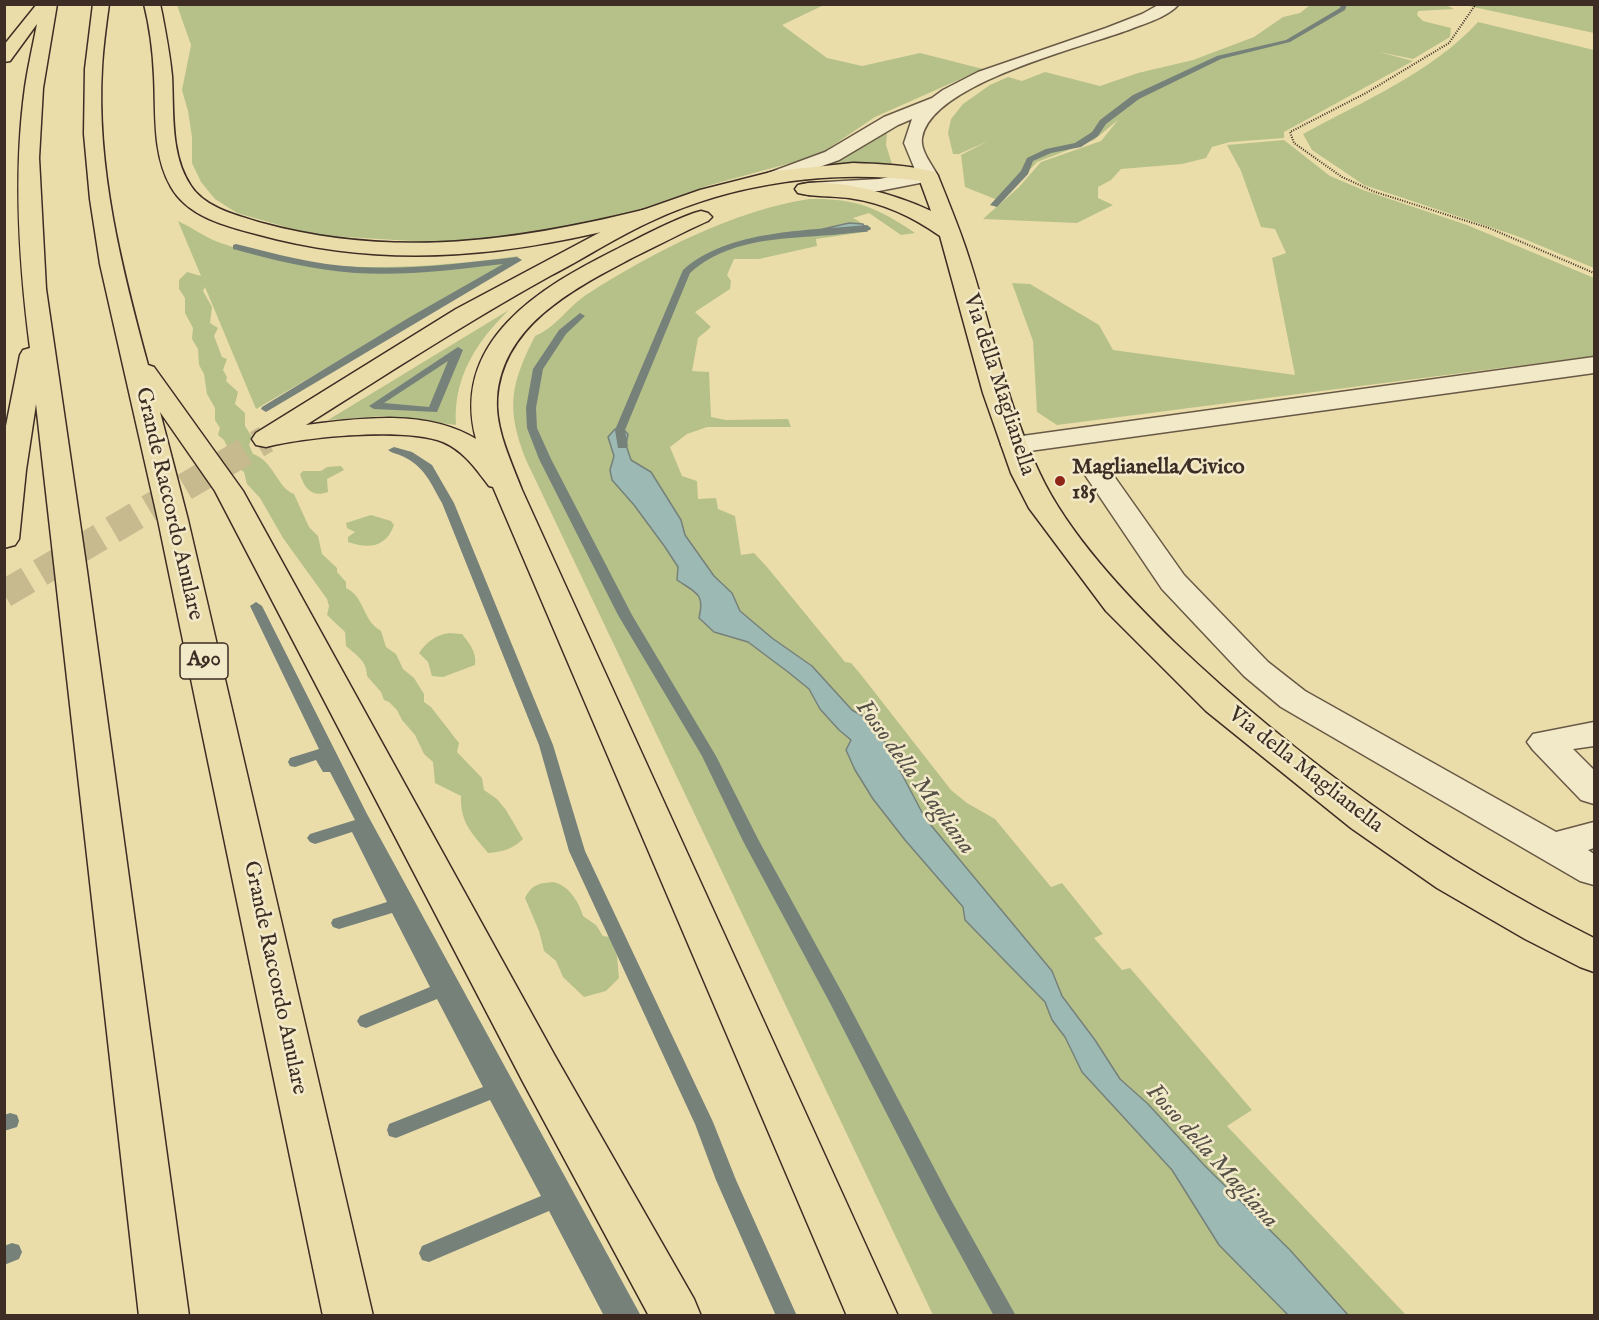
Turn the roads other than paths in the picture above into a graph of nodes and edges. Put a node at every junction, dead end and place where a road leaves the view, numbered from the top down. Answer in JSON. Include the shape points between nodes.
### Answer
{"nodes":[{"id":1,"x":47,"y":4,"type":"edge"},
{"id":2,"x":101,"y":4,"type":"edge"},
{"id":3,"x":152,"y":4,"type":"edge"},
{"id":4,"x":1172,"y":4,"type":"edge"},
{"id":5,"x":4,"y":57,"type":"edge"},
{"id":6,"x":940,"y":101,"type":"junction"},
{"id":7,"x":928,"y":176,"type":"junction"},
{"id":8,"x":786,"y":183,"type":"junction"},
{"id":9,"x":647,"y":216,"type":"junction"},
{"id":10,"x":950,"y":233,"type":"junction"},
{"id":11,"x":37,"y":324,"type":"junction"},
{"id":12,"x":134,"y":357,"type":"junction"},
{"id":13,"x":1594,"y":365,"type":"edge"},
{"id":14,"x":1015,"y":446,"type":"junction"},
{"id":15,"x":1099,"y":475,"type":"dead end"},
{"id":16,"x":508,"y":490,"type":"junction"},
{"id":17,"x":4,"y":539,"type":"edge"},
{"id":18,"x":1594,"y":734,"type":"edge"},
{"id":19,"x":1594,"y":791,"type":"edge"},
{"id":20,"x":1594,"y":835,"type":"edge"},
{"id":21,"x":1552,"y":847,"type":"junction"},
{"id":22,"x":1594,"y":871,"type":"edge"},
{"id":23,"x":1594,"y":956,"type":"edge"},
{"id":24,"x":164,"y":1316,"type":"edge"},
{"id":25,"x":348,"y":1316,"type":"edge"},
{"id":26,"x":676,"y":1316,"type":"edge"},
{"id":27,"x":873,"y":1316,"type":"edge"}],
"edges":[{"from":1,"to":5,"type":"main road"},
{"from":1,"to":11,"type":"main road","via":[[34,88],[29,158]]},
{"from":2,"to":12,"type":"main road","name":"Grande Raccordo Anulare","number":"A90","via":[[93,87],[96,168],[116,284]]},
{"from":3,"to":9,"type":"main road","via":[[171,169],[183,190],[202,206],[228,219],[317,242],[428,249],[536,241]]},
{"from":4,"to":6,"type":"street","name":"Via della Maglianella","via":[[1142,20],[996,71]]},
{"from":6,"to":7,"type":"street","name":"Via della Maglianella","via":[[922,118],[913,136]]},
{"from":6,"to":8,"type":"street","via":[[891,121]]},
{"from":7,"to":8,"type":"street","via":[[879,185]]},
{"from":7,"to":10,"type":"main road","name":"Via della Maglianella"},
{"from":8,"to":9,"type":"main road","via":[[707,194]]},
{"from":8,"to":10,"type":"main road","via":[[896,203]]},
{"from":8,"to":16,"type":"main road","via":[[684,224],[573,281],[527,315],[495,358],[484,395],[491,442]]},
{"from":9,"to":16,"type":"main road","via":[[464,314],[266,439],[350,427],[421,430],[472,448]]},
{"from":10,"to":14,"type":"main road","name":"Via della Maglianella"},
{"from":11,"to":17,"type":"main road"},
{"from":11,"to":24,"type":"main road","via":[[72,571]]},
{"from":12,"to":25,"type":"main road","name":"Grande Raccordo Anulare","number":"A90","via":[[161,464]]},
{"from":12,"to":26,"type":"main road","via":[[229,491]]},
{"from":13,"to":14,"type":"street"},
{"from":14,"to":23,"type":"main road","name":"Via della Maglianella","via":[[1043,508],[1092,573],[1117,604],[1218,703],[1364,819],[1451,878]]},
{"from":15,"to":21,"type":"street","via":[[1173,582],[1256,669],[1293,699]]},
{"from":16,"to":27,"type":"main road"},
{"from":18,"to":19,"type":"street","via":[[1545,742]]},
{"from":20,"to":21,"type":"street"},
{"from":21,"to":22,"type":"street"}]}
